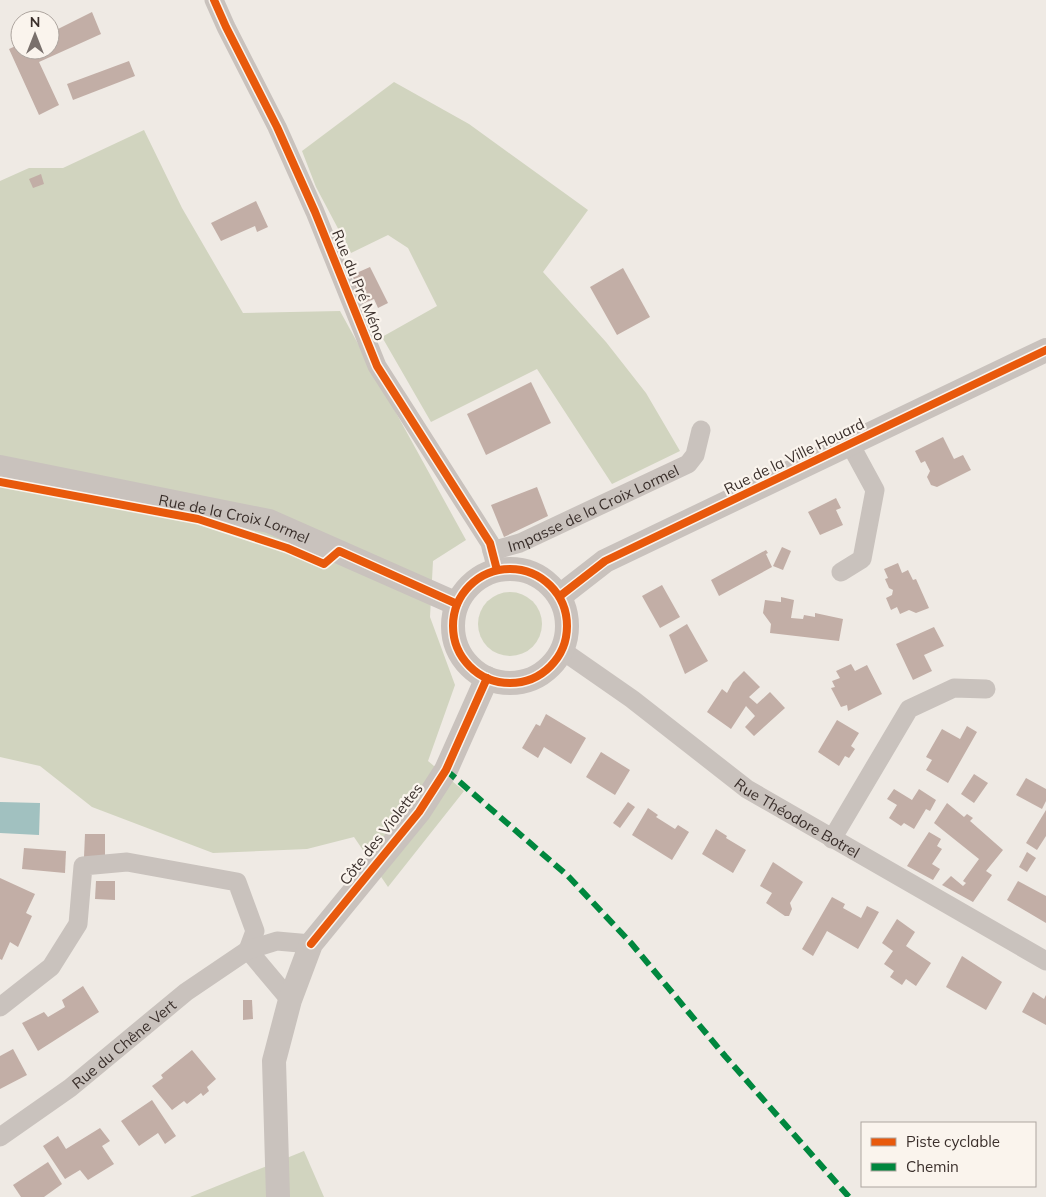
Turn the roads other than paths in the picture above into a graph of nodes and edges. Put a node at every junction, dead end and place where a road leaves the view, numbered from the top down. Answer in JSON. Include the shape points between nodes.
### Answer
{"nodes":[{"id":1,"x":214,"y":0,"type":"edge"},
{"id":2,"x":1046,"y":350,"type":"edge"},
{"id":3,"x":701,"y":430,"type":"dead end"},
{"id":4,"x":850,"y":444,"type":"junction"},
{"id":5,"x":0,"y":467,"type":"edge"},
{"id":6,"x":494,"y":560,"type":"junction"},
{"id":7,"x":840,"y":572,"type":"dead end"},
{"id":8,"x":560,"y":596,"type":"junction"},
{"id":9,"x":457,"y":604,"type":"junction"},
{"id":10,"x":563,"y":651,"type":"junction"},
{"id":11,"x":487,"y":678,"type":"junction"},
{"id":12,"x":986,"y":689,"type":"dead end"},
{"id":13,"x":832,"y":840,"type":"junction"},
{"id":14,"x":311,"y":944,"type":"junction"},
{"id":15,"x":248,"y":950,"type":"junction"},
{"id":16,"x":1046,"y":961,"type":"edge"},
{"id":17,"x":290,"y":1000,"type":"junction"},
{"id":18,"x":0,"y":1007,"type":"edge"},
{"id":19,"x":0,"y":1137,"type":"edge"},
{"id":20,"x":278,"y":1197,"type":"edge"}],
"edges":[{"from":1,"to":6,"type":"street","name":"Rue du Pré Méno","via":[[315,212],[377,366],[490,543]]},
{"from":2,"to":4,"type":"street","name":"Rue de la Ville Houard"},
{"from":3,"to":6,"type":"street","name":"Impasse de la Croix Lormel","via":[[695,455],[688,464],[520,543]]},
{"from":4,"to":7,"type":"street","via":[[875,490],[862,559]]},
{"from":4,"to":8,"type":"street","name":"Rue de la Ville Houard","via":[[605,561]]},
{"from":5,"to":9,"type":"street","name":"Rue de la Croix Lormel","via":[[269,521]]},
{"from":6,"to":8,"type":"street","via":[[532,572],[548,582]]},
{"from":6,"to":9,"type":"street","via":[[466,588]]},
{"from":8,"to":10,"type":"street","via":[[567,614],[568,633]]},
{"from":9,"to":11,"type":"street","via":[[452,621],[453,638],[459,653],[469,666]]},
{"from":10,"to":11,"type":"street","via":[[552,666],[537,677],[520,683],[501,683]]},
{"from":10,"to":13,"type":"street","name":"Rue Théodore Botrel","via":[[632,699],[747,789]]},
{"from":11,"to":14,"type":"street","name":"Côte des Violettes","via":[[446,770],[419,812]]},
{"from":12,"to":13,"type":"street","via":[[954,688],[909,709]]},
{"from":13,"to":16,"type":"street","name":"Rue Théodore Botrel"},
{"from":14,"to":15,"type":"street","name":"Rue du Chêne Vert","via":[[277,941]]},
{"from":14,"to":17,"type":"street","name":"Côte des Violettes"},
{"from":15,"to":17,"type":"street"},
{"from":15,"to":18,"type":"street","via":[[254,932],[236,882],[127,862],[84,866],[78,924],[51,967]]},
{"from":15,"to":19,"type":"street","name":"Rue du Chêne Vert","via":[[186,992],[70,1088]]},
{"from":17,"to":20,"type":"street","name":"Côte des Violettes","via":[[274,1061]]}]}
